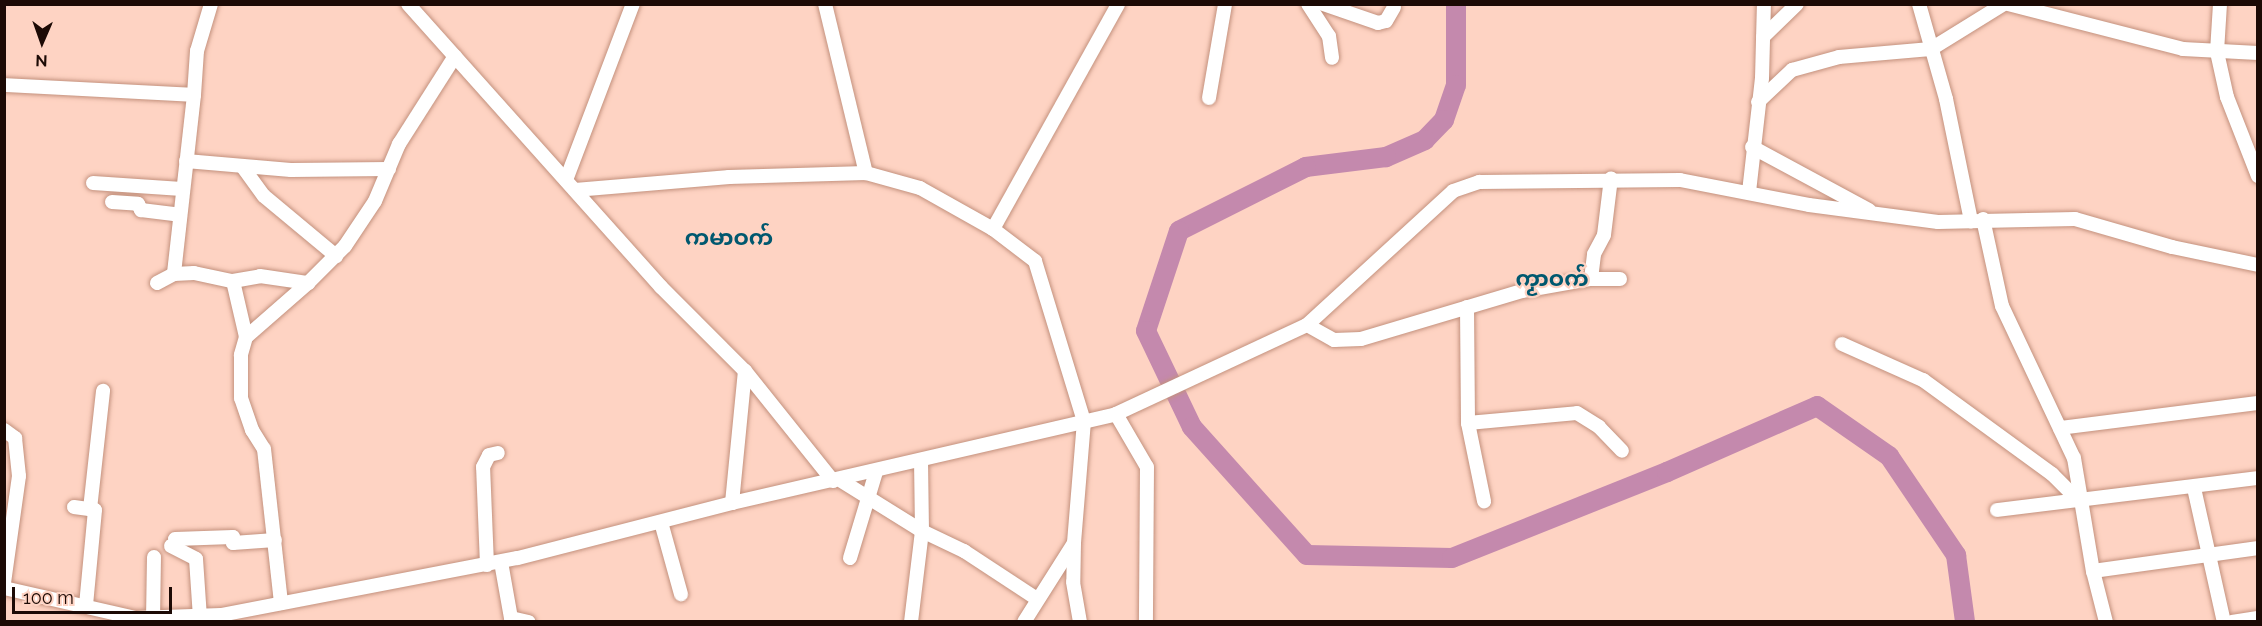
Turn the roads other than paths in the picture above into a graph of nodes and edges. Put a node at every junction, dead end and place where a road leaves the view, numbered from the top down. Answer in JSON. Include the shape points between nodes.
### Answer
{"nodes":[{"id":1,"x":211,"y":4,"type":"edge"},
{"id":2,"x":408,"y":4,"type":"edge"},
{"id":3,"x":633,"y":4,"type":"edge"},
{"id":4,"x":825,"y":4,"type":"edge"},
{"id":5,"x":1118,"y":4,"type":"edge"},
{"id":6,"x":1225,"y":4,"type":"edge"},
{"id":7,"x":1308,"y":4,"type":"edge"},
{"id":8,"x":1323,"y":4,"type":"edge"},
{"id":9,"x":1764,"y":4,"type":"edge"},
{"id":10,"x":1797,"y":4,"type":"edge"},
{"id":11,"x":1919,"y":4,"type":"edge"},
{"id":12,"x":2006,"y":4,"type":"edge"},
{"id":13,"x":2220,"y":4,"type":"edge"},
{"id":14,"x":1394,"y":7,"type":"dead end"},
{"id":15,"x":1763,"y":37,"type":"junction"},
{"id":16,"x":1931,"y":49,"type":"junction"},
{"id":17,"x":2217,"y":52,"type":"junction"},
{"id":18,"x":2258,"y":53,"type":"edge"},
{"id":19,"x":455,"y":56,"type":"junction"},
{"id":20,"x":1332,"y":58,"type":"dead end"},
{"id":21,"x":4,"y":85,"type":"edge"},
{"id":22,"x":194,"y":95,"type":"junction"},
{"id":23,"x":1209,"y":98,"type":"dead end"},
{"id":24,"x":1758,"y":102,"type":"junction"},
{"id":25,"x":1752,"y":147,"type":"junction"},
{"id":26,"x":186,"y":161,"type":"junction"},
{"id":27,"x":242,"y":166,"type":"junction"},
{"id":28,"x":389,"y":169,"type":"junction"},
{"id":29,"x":866,"y":173,"type":"junction"},
{"id":30,"x":2258,"y":176,"type":"edge"},
{"id":31,"x":1611,"y":178,"type":"junction"},
{"id":32,"x":93,"y":183,"type":"dead end"},
{"id":33,"x":570,"y":185,"type":"junction"},
{"id":34,"x":182,"y":189,"type":"junction"},
{"id":35,"x":1749,"y":192,"type":"junction"},
{"id":36,"x":112,"y":202,"type":"dead end"},
{"id":37,"x":1876,"y":214,"type":"junction"},
{"id":38,"x":180,"y":215,"type":"junction"},
{"id":39,"x":1977,"y":220,"type":"junction"},
{"id":40,"x":993,"y":229,"type":"junction"},
{"id":41,"x":336,"y":256,"type":"junction"},
{"id":42,"x":2257,"y":264,"type":"edge"},
{"id":43,"x":174,"y":274,"type":"junction"},
{"id":44,"x":1591,"y":279,"type":"junction"},
{"id":45,"x":1620,"y":279,"type":"dead end"},
{"id":46,"x":233,"y":281,"type":"junction"},
{"id":47,"x":157,"y":283,"type":"dead end"},
{"id":48,"x":308,"y":283,"type":"junction"},
{"id":49,"x":1467,"y":307,"type":"junction"},
{"id":50,"x":1307,"y":325,"type":"junction"},
{"id":51,"x":246,"y":338,"type":"junction"},
{"id":52,"x":1842,"y":344,"type":"dead end"},
{"id":53,"x":746,"y":371,"type":"junction"},
{"id":54,"x":103,"y":391,"type":"dead end"},
{"id":55,"x":2258,"y":403,"type":"edge"},
{"id":56,"x":1116,"y":414,"type":"junction"},
{"id":57,"x":1084,"y":421,"type":"junction"},
{"id":58,"x":1468,"y":423,"type":"junction"},
{"id":59,"x":2060,"y":428,"type":"junction"},
{"id":60,"x":4,"y":430,"type":"edge"},
{"id":61,"x":1622,"y":451,"type":"dead end"},
{"id":62,"x":498,"y":453,"type":"dead end"},
{"id":63,"x":921,"y":460,"type":"junction"},
{"id":64,"x":876,"y":472,"type":"junction"},
{"id":65,"x":2258,"y":478,"type":"edge"},
{"id":66,"x":837,"y":481,"type":"junction"},
{"id":67,"x":2194,"y":488,"type":"junction"},
{"id":68,"x":868,"y":499,"type":"junction"},
{"id":69,"x":1484,"y":501,"type":"dead end"},
{"id":70,"x":2079,"y":501,"type":"junction"},
{"id":71,"x":732,"y":503,"type":"junction"},
{"id":72,"x":74,"y":507,"type":"dead end"},
{"id":73,"x":90,"y":509,"type":"junction"},
{"id":74,"x":1997,"y":510,"type":"dead end"},
{"id":75,"x":661,"y":522,"type":"junction"},
{"id":76,"x":922,"y":531,"type":"junction"},
{"id":77,"x":275,"y":540,"type":"junction"},
{"id":78,"x":1074,"y":543,"type":"junction"},
{"id":79,"x":2258,"y":548,"type":"edge"},
{"id":80,"x":2209,"y":553,"type":"junction"},
{"id":81,"x":154,"y":557,"type":"dead end"},
{"id":82,"x":850,"y":558,"type":"dead end"},
{"id":83,"x":501,"y":562,"type":"junction"},
{"id":84,"x":487,"y":565,"type":"junction"},
{"id":85,"x":2092,"y":571,"type":"junction"},
{"id":86,"x":4,"y":586,"type":"edge"},
{"id":87,"x":681,"y":594,"type":"dead end"},
{"id":88,"x":1037,"y":599,"type":"junction"},
{"id":89,"x":281,"y":603,"type":"junction"},
{"id":90,"x":86,"y":606,"type":"junction"},
{"id":91,"x":117,"y":618,"type":"edge"},
{"id":92,"x":2258,"y":618,"type":"edge"},
{"id":93,"x":197,"y":619,"type":"edge"},
{"id":94,"x":153,"y":620,"type":"junction"},
{"id":95,"x":529,"y":621,"type":"edge"},
{"id":96,"x":911,"y":621,"type":"edge"},
{"id":97,"x":1023,"y":621,"type":"edge"},
{"id":98,"x":1080,"y":621,"type":"edge"},
{"id":99,"x":1146,"y":621,"type":"edge"},
{"id":100,"x":2106,"y":621,"type":"edge"},
{"id":101,"x":2224,"y":621,"type":"edge"},
{"id":102,"x":2232,"y":621,"type":"edge"}],
"edges":[{"from":1,"to":22,"type":"street","via":[[197,51]]},
{"from":2,"to":19,"type":"street"},
{"from":3,"to":33,"type":"street"},
{"from":4,"to":29,"type":"street"},
{"from":5,"to":40,"type":"street"},
{"from":6,"to":23,"type":"street"},
{"from":7,"to":20,"type":"street","via":[[1329,36]]},
{"from":8,"to":14,"type":"street","via":[[1378,23],[1386,21]]},
{"from":9,"to":15,"type":"street"},
{"from":10,"to":15,"type":"street"},
{"from":11,"to":16,"type":"street"},
{"from":12,"to":16,"type":"street"},
{"from":12,"to":17,"type":"street","via":[[2145,40]]},
{"from":13,"to":17,"type":"street"},
{"from":15,"to":24,"type":"street"},
{"from":16,"to":24,"type":"street","via":[[1814,62],[1792,70]]},
{"from":16,"to":39,"type":"street"},
{"from":17,"to":18,"type":"street"},
{"from":17,"to":30,"type":"street","via":[[2227,97]]},
{"from":19,"to":28,"type":"street","via":[[432,88]]},
{"from":19,"to":33,"type":"street"},
{"from":21,"to":22,"type":"street"},
{"from":22,"to":26,"type":"street"},
{"from":24,"to":25,"type":"street"},
{"from":25,"to":35,"type":"street"},
{"from":25,"to":37,"type":"street"},
{"from":26,"to":27,"type":"street"},
{"from":26,"to":34,"type":"street"},
{"from":27,"to":28,"type":"street"},
{"from":27,"to":41,"type":"street","via":[[264,196]]},
{"from":28,"to":41,"type":"street","via":[[375,201]]},
{"from":29,"to":33,"type":"street"},
{"from":29,"to":40,"type":"street","via":[[920,188]]},
{"from":31,"to":35,"type":"street","via":[[1680,180]]},
{"from":31,"to":44,"type":"street","via":[[1604,236],[1591,263]]},
{"from":31,"to":50,"type":"street","via":[[1479,182],[1453,191]]},
{"from":32,"to":34,"type":"street"},
{"from":33,"to":53,"type":"street","via":[[661,286]]},
{"from":34,"to":38,"type":"street"},
{"from":35,"to":37,"type":"street"},
{"from":36,"to":38,"type":"street"},
{"from":37,"to":39,"type":"street","via":[[1938,222]]},
{"from":38,"to":43,"type":"street"},
{"from":39,"to":42,"type":"street","via":[[2075,219],[2172,247]]},
{"from":39,"to":59,"type":"street","via":[[2002,306]]},
{"from":40,"to":57,"type":"street","via":[[1035,261]]},
{"from":41,"to":48,"type":"street"},
{"from":43,"to":46,"type":"street","via":[[210,274]]},
{"from":43,"to":47,"type":"street"},
{"from":44,"to":45,"type":"street"},
{"from":44,"to":49,"type":"street"},
{"from":46,"to":48,"type":"street","via":[[260,276]]},
{"from":46,"to":51,"type":"street"},
{"from":48,"to":51,"type":"street"},
{"from":49,"to":50,"type":"street","via":[[1360,339],[1334,340]]},
{"from":49,"to":58,"type":"street"},
{"from":50,"to":56,"type":"street"},
{"from":51,"to":77,"type":"street","via":[[241,355],[241,398],[264,449]]},
{"from":52,"to":70,"type":"street","via":[[1923,380],[2052,474]]},
{"from":53,"to":66,"type":"street"},
{"from":53,"to":71,"type":"street"},
{"from":54,"to":73,"type":"street"},
{"from":55,"to":59,"type":"street"},
{"from":56,"to":57,"type":"street"},
{"from":56,"to":99,"type":"street","via":[[1147,467]]},
{"from":57,"to":63,"type":"street"},
{"from":57,"to":78,"type":"street"},
{"from":58,"to":61,"type":"street","via":[[1577,413],[1599,427]]},
{"from":58,"to":69,"type":"street"},
{"from":59,"to":70,"type":"street","via":[[2074,458]]},
{"from":60,"to":86,"type":"street","via":[[15,438],[19,476]]},
{"from":62,"to":84,"type":"street","via":[[489,455],[483,467]]},
{"from":63,"to":64,"type":"street"},
{"from":63,"to":76,"type":"street"},
{"from":64,"to":66,"type":"street"},
{"from":64,"to":68,"type":"street"},
{"from":65,"to":67,"type":"street"},
{"from":66,"to":68,"type":"street"},
{"from":66,"to":71,"type":"street"},
{"from":67,"to":70,"type":"street"},
{"from":67,"to":80,"type":"street"},
{"from":68,"to":76,"type":"street"},
{"from":68,"to":82,"type":"street"},
{"from":70,"to":74,"type":"street"},
{"from":70,"to":85,"type":"street"},
{"from":71,"to":75,"type":"street"},
{"from":72,"to":73,"type":"street"},
{"from":73,"to":90,"type":"street","via":[[95,510]]},
{"from":75,"to":83,"type":"street"},
{"from":75,"to":87,"type":"street"},
{"from":76,"to":88,"type":"street","via":[[964,551]]},
{"from":76,"to":96,"type":"street"},
{"from":77,"to":89,"type":"street"},
{"from":77,"to":93,"type":"street","via":[[233,543],[233,537],[173,543],[196,559]]},
{"from":78,"to":88,"type":"street"},
{"from":78,"to":98,"type":"street","via":[[1073,582]]},
{"from":79,"to":80,"type":"street"},
{"from":80,"to":85,"type":"street"},
{"from":80,"to":101,"type":"street"},
{"from":81,"to":94,"type":"street"},
{"from":83,"to":84,"type":"street"},
{"from":83,"to":95,"type":"street","via":[[511,618]]},
{"from":84,"to":89,"type":"street"},
{"from":85,"to":100,"type":"street"},
{"from":86,"to":90,"type":"street"},
{"from":88,"to":97,"type":"street"},
{"from":89,"to":93,"type":"street"},
{"from":90,"to":91,"type":"street"},
{"from":91,"to":94,"type":"street"},
{"from":92,"to":102,"type":"street"},
{"from":93,"to":94,"type":"street"}]}
